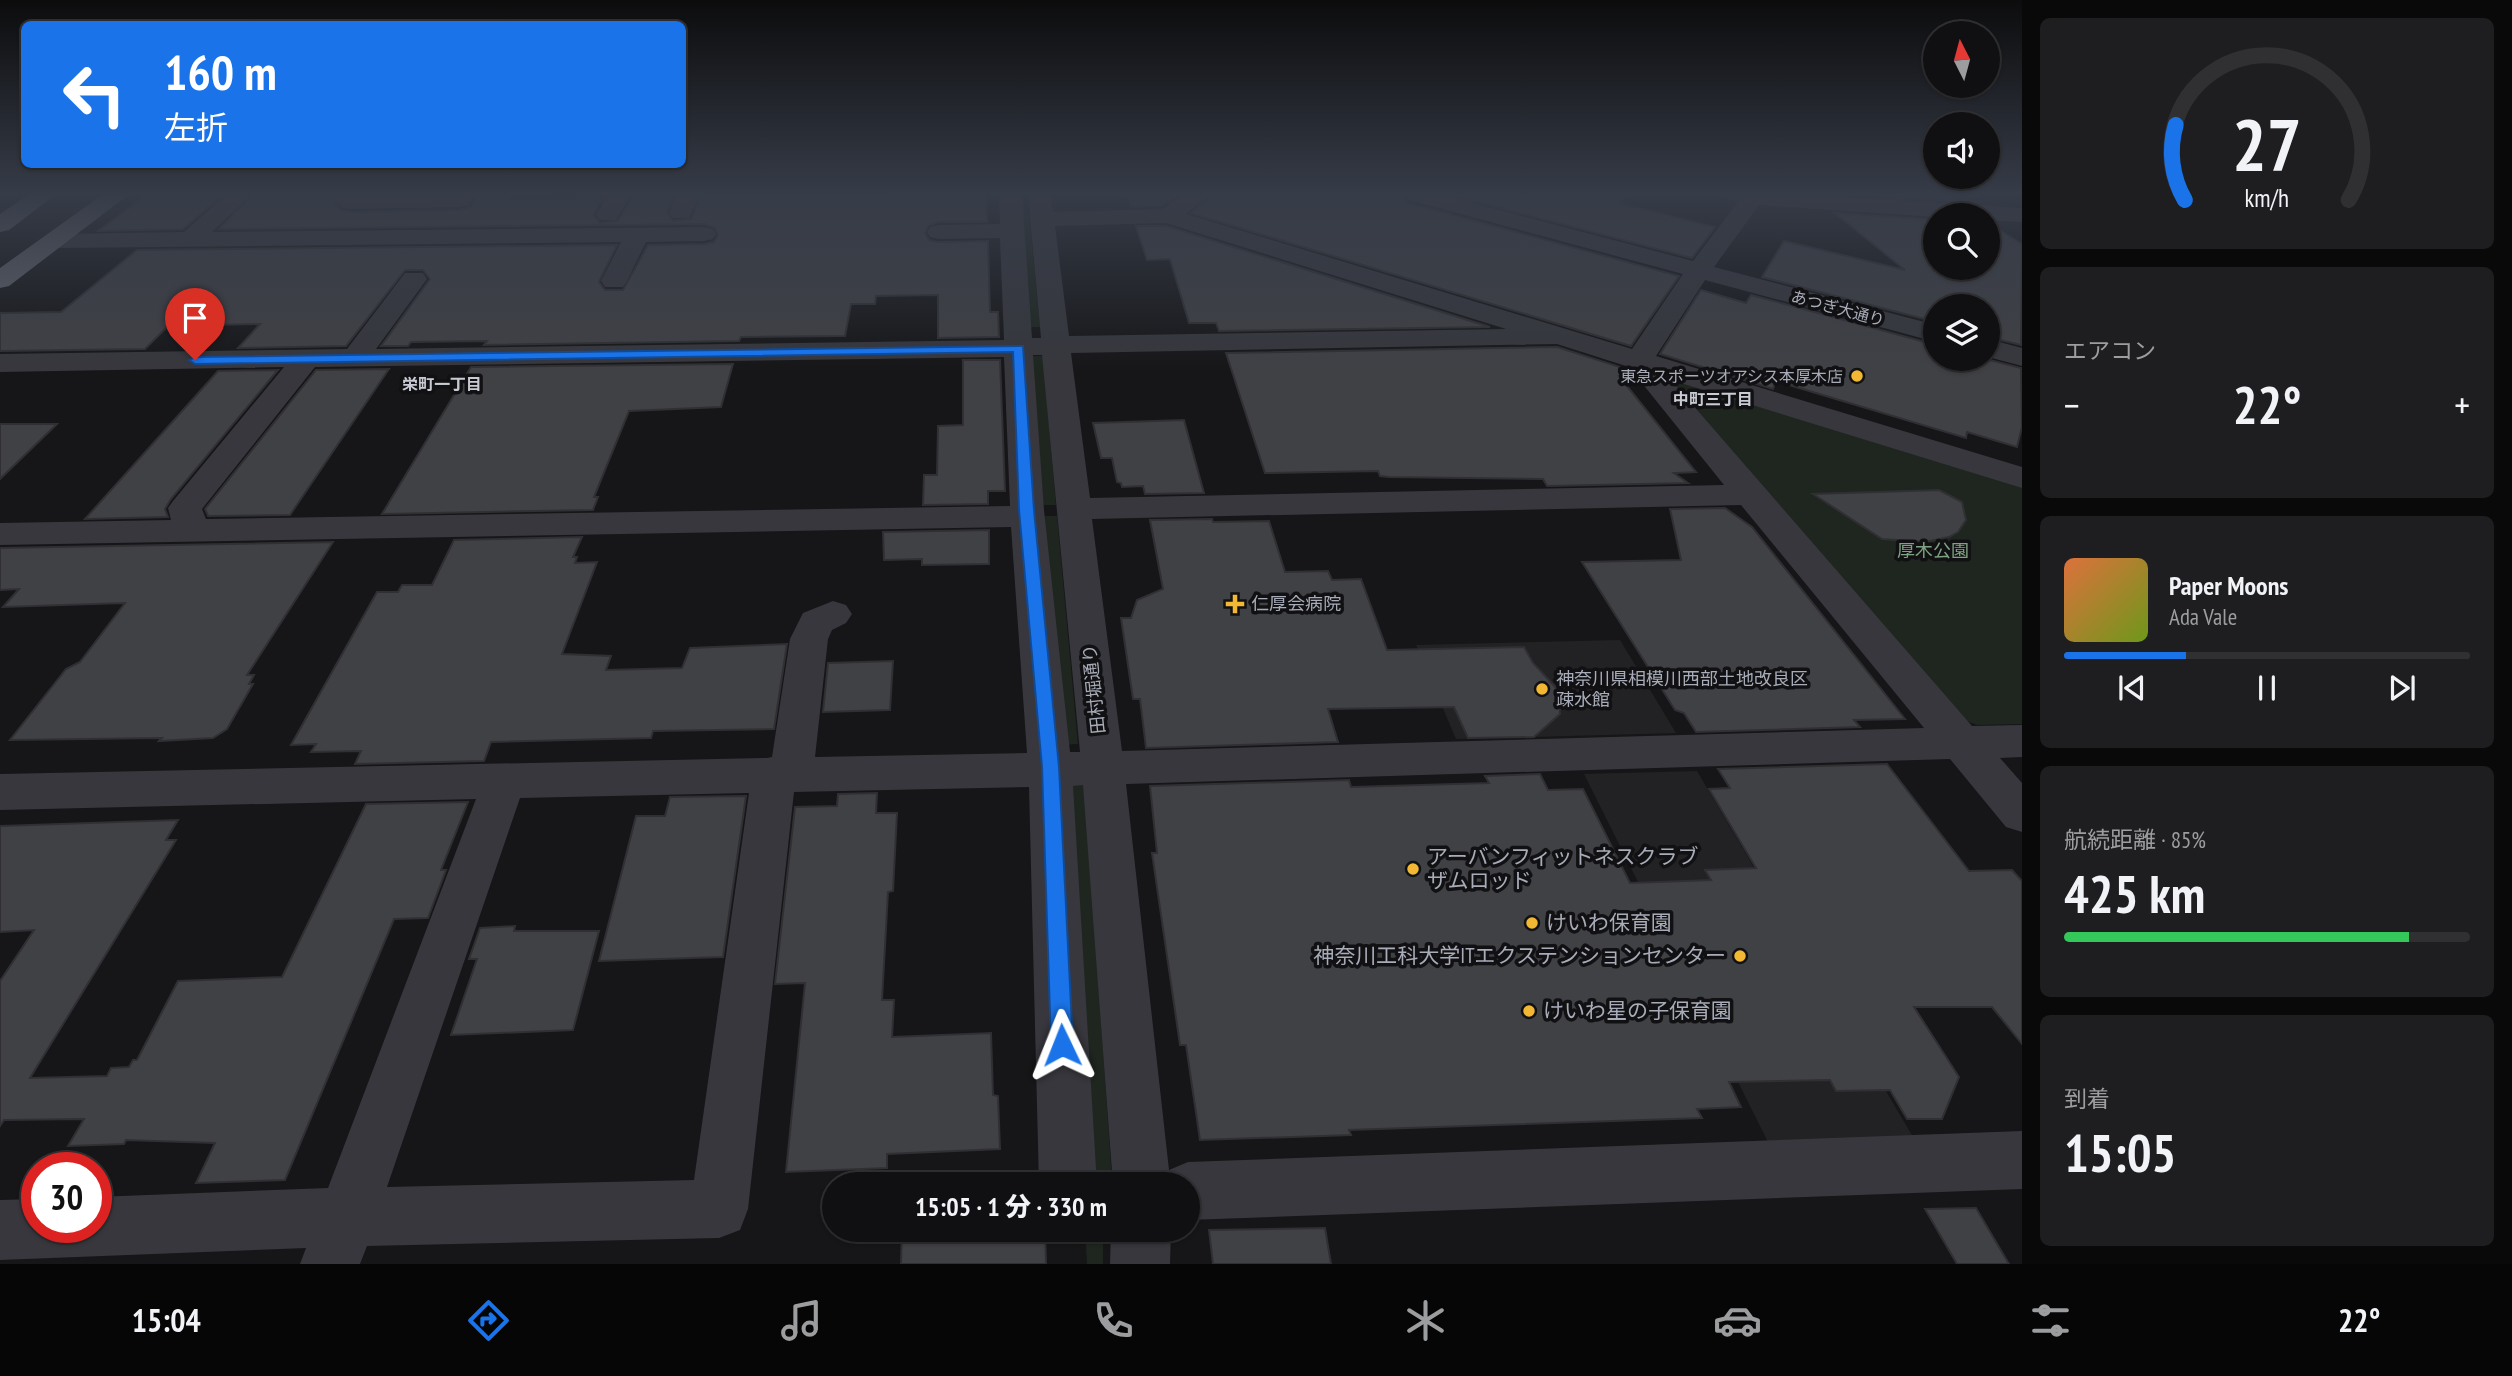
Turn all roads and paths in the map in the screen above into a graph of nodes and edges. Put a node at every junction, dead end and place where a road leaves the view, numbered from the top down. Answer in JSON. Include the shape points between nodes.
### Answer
{"nodes":[{"id":1,"x":38,"y":254,"type":"edge"},
{"id":2,"x":628,"y":254,"type":"edge"},
{"id":3,"x":1030,"y":254,"type":"edge"},
{"id":4,"x":1291,"y":254,"type":"edge"},
{"id":5,"x":1639,"y":254,"type":"edge"},
{"id":6,"x":1709,"y":254,"type":"edge"},
{"id":7,"x":1699,"y":270,"type":"junction"},
{"id":8,"x":414,"y":279,"type":"dead end"},
{"id":9,"x":0,"y":280,"type":"edge"},
{"id":10,"x":614,"y":281,"type":"dead end"},
{"id":11,"x":1923,"y":330,"type":"edge"},
{"id":12,"x":1558,"y":336,"type":"junction"},
{"id":13,"x":1037,"y":347,"type":"junction"},
{"id":14,"x":2000,"y":351,"type":"edge"},
{"id":15,"x":2022,"y":357,"type":"edge"},
{"id":16,"x":355,"y":358,"type":"junction"},
{"id":17,"x":306,"y":359,"type":"junction"},
{"id":18,"x":1639,"y":360,"type":"junction"},
{"id":19,"x":0,"y":363,"type":"edge"},
{"id":20,"x":2022,"y":478,"type":"edge"},
{"id":21,"x":1750,"y":495,"type":"junction"},
{"id":22,"x":1075,"y":509,"type":"junction"},
{"id":23,"x":1028,"y":516,"type":"junction"},
{"id":24,"x":181,"y":531,"type":"junction"},
{"id":25,"x":0,"y":534,"type":"edge"},
{"id":26,"x":833,"y":614,"type":"dead end"},
{"id":27,"x":2022,"y":741,"type":"edge"},
{"id":28,"x":1963,"y":743,"type":"junction"},
{"id":29,"x":1051,"y":767,"type":"junction"},
{"id":30,"x":1103,"y":768,"type":"junction"},
{"id":31,"x":783,"y":773,"type":"junction"},
{"id":32,"x":505,"y":779,"type":"junction"},
{"id":33,"x":0,"y":792,"type":"edge"},
{"id":34,"x":2022,"y":814,"type":"edge"},
{"id":35,"x":2022,"y":1160,"type":"edge"},
{"id":36,"x":1067,"y":1172,"type":"edge"},
{"id":37,"x":1141,"y":1172,"type":"edge"},
{"id":38,"x":1200,"y":1191,"type":"edge"},
{"id":39,"x":112,"y":1228,"type":"edge"},
{"id":40,"x":21,"y":1229,"type":"edge"},
{"id":41,"x":0,"y":1230,"type":"edge"},
{"id":42,"x":338,"y":1240,"type":"edge"},
{"id":43,"x":1141,"y":1242,"type":"edge"},
{"id":44,"x":1140,"y":1264,"type":"edge"}],
"edges":[{"from":1,"to":9,"type":"highway"},
{"from":2,"to":10,"type":"street"},
{"from":3,"to":13,"type":"street"},
{"from":4,"to":12,"type":"street"},
{"from":5,"to":7,"type":"street","name":"あつぎ大通り"},
{"from":6,"to":7,"type":"street"},
{"from":7,"to":11,"type":"street","name":"あつぎ大通り"},
{"from":7,"to":18,"type":"street"},
{"from":8,"to":16,"type":"street"},
{"from":12,"to":13,"type":"street"},
{"from":12,"to":18,"type":"street"},
{"from":13,"to":16,"type":"street"},
{"from":13,"to":22,"type":"street","name":"田村堀通り"},
{"from":13,"to":23,"type":"street"},
{"from":14,"to":15,"type":"street"},
{"from":16,"to":17,"type":"street"},
{"from":17,"to":19,"type":"street"},
{"from":17,"to":24,"type":"street","via":[[185,508],[190,520]]},
{"from":18,"to":20,"type":"street"},
{"from":18,"to":21,"type":"street"},
{"from":21,"to":22,"type":"street"},
{"from":21,"to":28,"type":"street"},
{"from":22,"to":30,"type":"street","name":"田村堀通り"},
{"from":23,"to":24,"type":"street"},
{"from":23,"to":29,"type":"street"},
{"from":24,"to":25,"type":"street"},
{"from":26,"to":31,"type":"street","via":[[816,622],[809,639]]},
{"from":27,"to":28,"type":"street"},
{"from":28,"to":30,"type":"street"},
{"from":28,"to":34,"type":"street"},
{"from":29,"to":30,"type":"street"},
{"from":29,"to":31,"type":"street"},
{"from":29,"to":36,"type":"street"},
{"from":30,"to":37,"type":"street","name":"田村堀通り"},
{"from":31,"to":32,"type":"street"},
{"from":31,"to":42,"type":"street","via":[[719,1209]]},
{"from":32,"to":33,"type":"street"},
{"from":32,"to":42,"type":"street"},
{"from":35,"to":38,"type":"street"},
{"from":39,"to":42,"type":"street"},
{"from":40,"to":41,"type":"street"},
{"from":43,"to":44,"type":"street"}]}
